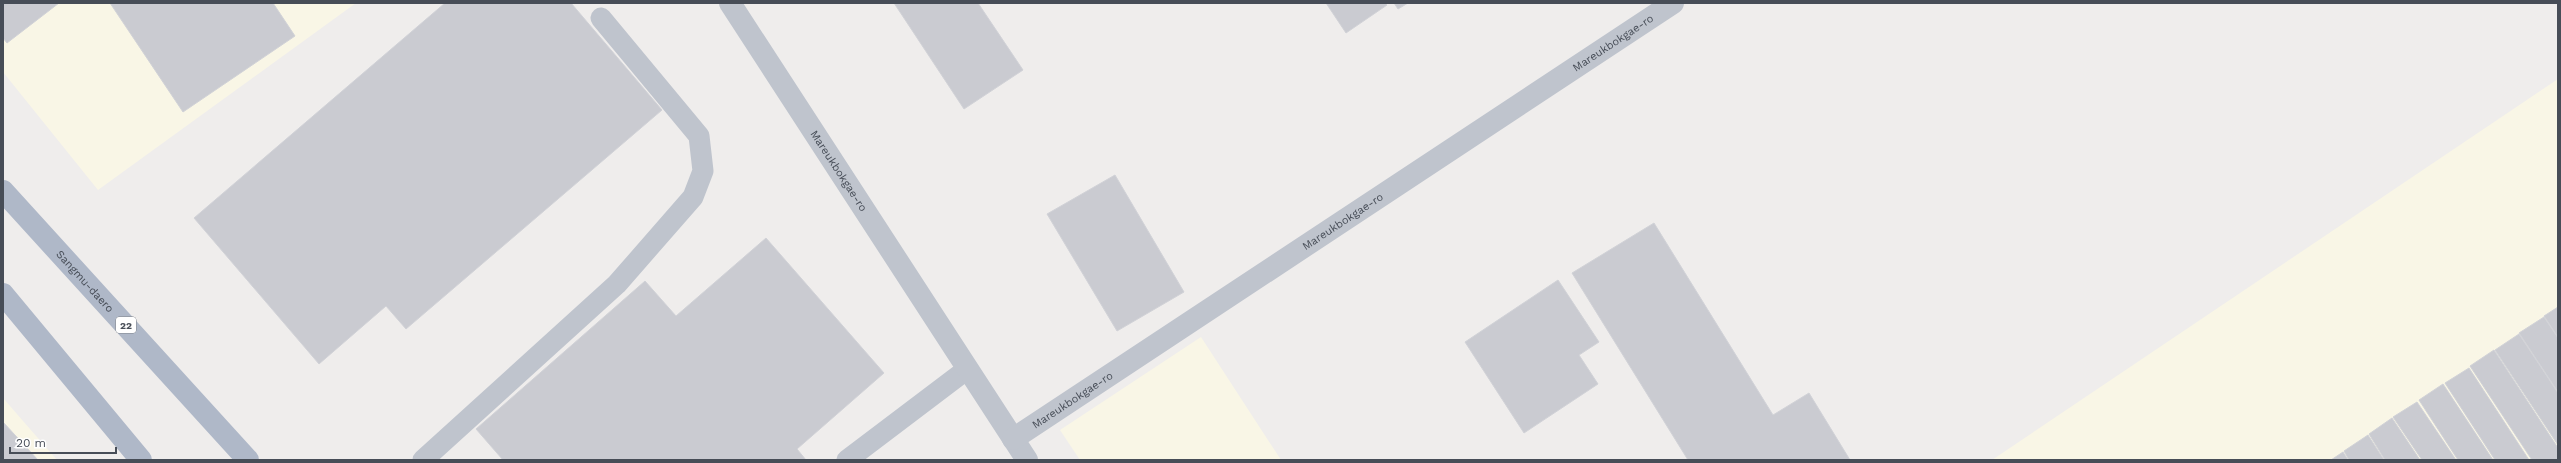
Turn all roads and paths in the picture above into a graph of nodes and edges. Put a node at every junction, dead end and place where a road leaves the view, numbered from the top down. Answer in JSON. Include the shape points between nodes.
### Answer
{"nodes":[{"id":1,"x":730,"y":3,"type":"edge"},
{"id":2,"x":1673,"y":3,"type":"edge"},
{"id":3,"x":601,"y":18,"type":"dead end"},
{"id":4,"x":3,"y":191,"type":"edge"},
{"id":5,"x":3,"y":294,"type":"edge"},
{"id":6,"x":966,"y":370,"type":"junction"},
{"id":7,"x":1013,"y":439,"type":"junction"},
{"id":8,"x":141,"y":460,"type":"edge"},
{"id":9,"x":248,"y":460,"type":"edge"},
{"id":10,"x":423,"y":460,"type":"edge"},
{"id":11,"x":848,"y":460,"type":"edge"},
{"id":12,"x":1027,"y":460,"type":"edge"}],
"edges":[{"from":1,"to":6,"type":"street","name":"Mareukbokgae-ro"},
{"from":2,"to":7,"type":"street","name":"Mareukbokgae-ro"},
{"from":3,"to":10,"type":"lane","via":[[699,136],[703,171],[693,197],[622,290]]},
{"from":4,"to":9,"type":"main road","name":"Sangmu-daero","number":"22"},
{"from":5,"to":8,"type":"main road"},
{"from":6,"to":7,"type":"street","name":"Mareukbokgae-ro"},
{"from":6,"to":11,"type":"lane"},
{"from":7,"to":12,"type":"street","name":"Mareukbokgae-ro"}]}
